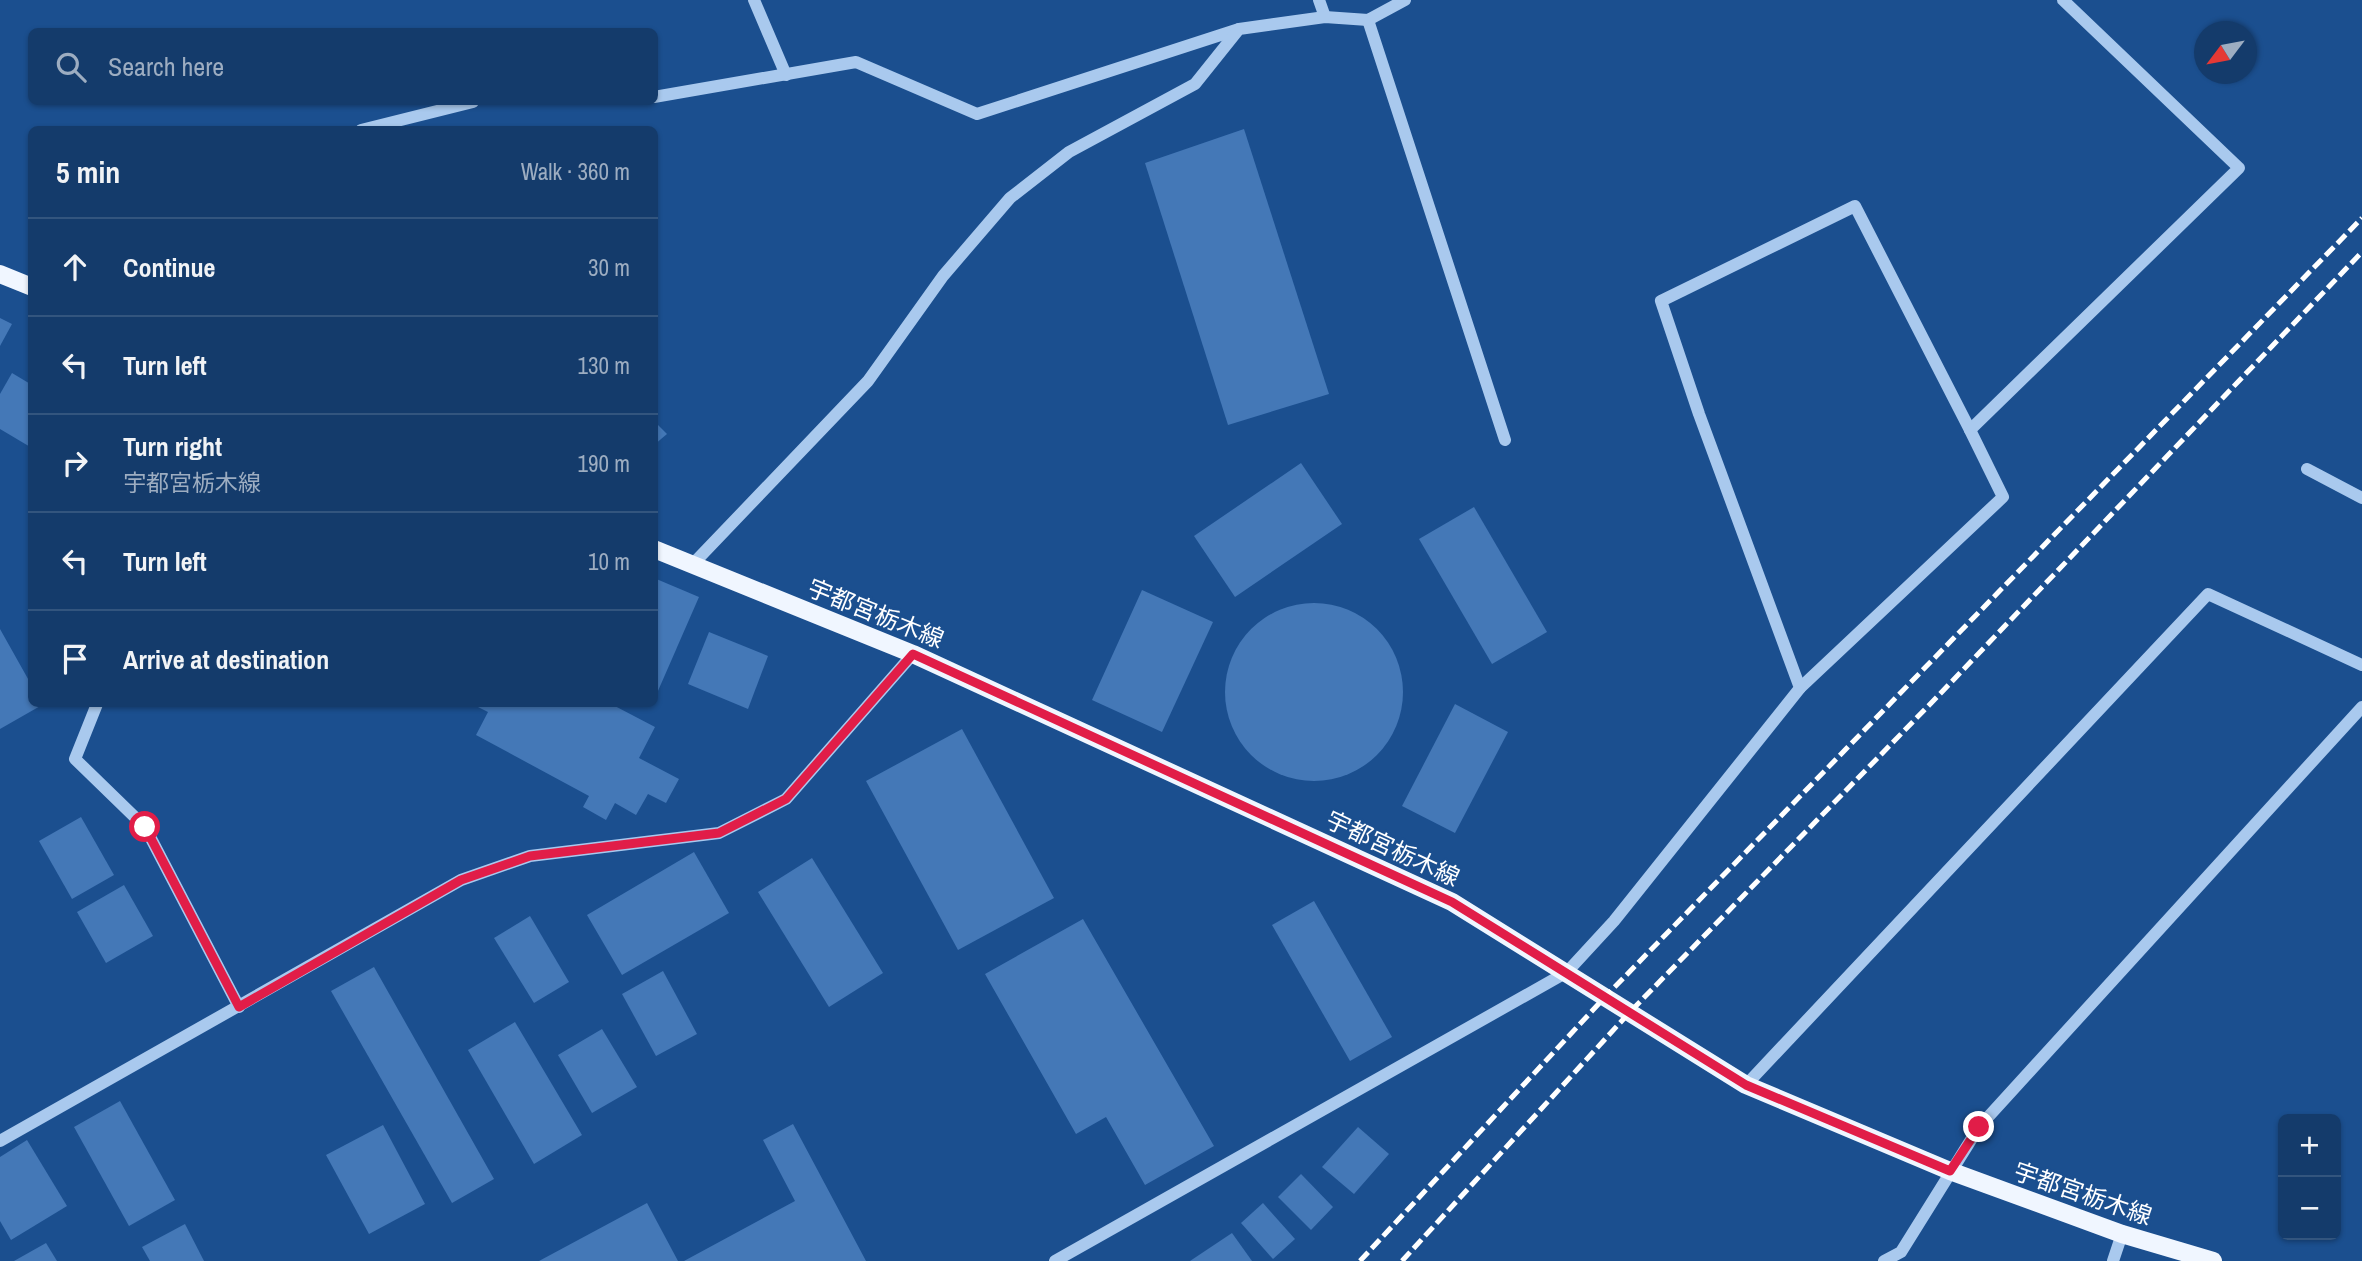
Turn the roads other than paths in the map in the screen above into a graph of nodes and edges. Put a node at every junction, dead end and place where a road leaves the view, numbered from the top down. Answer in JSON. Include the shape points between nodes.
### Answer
{"nodes":[{"id":1,"x":754,"y":0,"type":"edge"},
{"id":2,"x":1319,"y":0,"type":"edge"},
{"id":3,"x":1405,"y":0,"type":"edge"},
{"id":4,"x":2063,"y":0,"type":"edge"},
{"id":5,"x":1325,"y":17,"type":"junction"},
{"id":6,"x":1368,"y":20,"type":"junction"},
{"id":7,"x":1239,"y":29,"type":"junction"},
{"id":8,"x":786,"y":75,"type":"junction"},
{"id":9,"x":658,"y":96,"type":"edge"},
{"id":10,"x":461,"y":105,"type":"edge"},
{"id":11,"x":377,"y":126,"type":"edge"},
{"id":12,"x":0,"y":274,"type":"edge"},
{"id":13,"x":28,"y":285,"type":"edge"},
{"id":14,"x":1970,"y":430,"type":"junction"},
{"id":15,"x":1505,"y":440,"type":"dead end"},
{"id":16,"x":2307,"y":469,"type":"dead end"},
{"id":17,"x":2362,"y":498,"type":"edge"},
{"id":18,"x":658,"y":552,"type":"edge"},
{"id":19,"x":692,"y":565,"type":"junction"},
{"id":20,"x":913,"y":654,"type":"junction"},
{"id":21,"x":2362,"y":665,"type":"edge"},
{"id":22,"x":1800,"y":688,"type":"junction"},
{"id":23,"x":96,"y":707,"type":"edge"},
{"id":24,"x":2362,"y":707,"type":"edge"},
{"id":25,"x":1567,"y":972,"type":"junction"},
{"id":26,"x":239,"y":1007,"type":"junction"},
{"id":27,"x":1746,"y":1085,"type":"junction"},
{"id":28,"x":0,"y":1141,"type":"edge"},
{"id":29,"x":1950,"y":1171,"type":"junction"},
{"id":30,"x":2122,"y":1234,"type":"junction"},
{"id":31,"x":1055,"y":1261,"type":"edge"},
{"id":32,"x":1884,"y":1261,"type":"edge"},
{"id":33,"x":2113,"y":1261,"type":"edge"},
{"id":34,"x":2213,"y":1261,"type":"edge"}],
"edges":[{"from":1,"to":8,"type":"street"},
{"from":2,"to":5,"type":"street"},
{"from":3,"to":6,"type":"street"},
{"from":4,"to":14,"type":"street","via":[[2239,167]]},
{"from":5,"to":6,"type":"street"},
{"from":5,"to":7,"type":"street"},
{"from":6,"to":15,"type":"street"},
{"from":7,"to":8,"type":"street","via":[[977,114],[856,62]]},
{"from":7,"to":19,"type":"street","via":[[1195,84],[1069,152],[1010,198],[943,276],[869,381]]},
{"from":8,"to":9,"type":"street"},
{"from":10,"to":11,"type":"street"},
{"from":12,"to":13,"type":"main road"},
{"from":14,"to":22,"type":"street","via":[[2003,498]]},
{"from":14,"to":22,"type":"street","via":[[1855,206],[1661,301]]},
{"from":16,"to":17,"type":"street"},
{"from":18,"to":19,"type":"main road","name":"宇都宮栃木線"},
{"from":19,"to":20,"type":"main road","name":"宇都宮栃木線"},
{"from":20,"to":25,"type":"main road","name":"宇都宮栃木線","via":[[1452,902]]},
{"from":20,"to":26,"type":"street","via":[[786,799],[719,833],[530,856],[461,880]]},
{"from":21,"to":27,"type":"street","via":[[2208,594]]},
{"from":22,"to":25,"type":"street","via":[[1615,922]]},
{"from":23,"to":26,"type":"street","via":[[75,759],[145,827]]},
{"from":24,"to":29,"type":"street","via":[[1979,1127]]},
{"from":25,"to":27,"type":"main road","name":"宇都宮栃木線"},
{"from":25,"to":31,"type":"street"},
{"from":26,"to":28,"type":"street"},
{"from":27,"to":29,"type":"main road","name":"宇都宮栃木線"},
{"from":29,"to":30,"type":"main road","name":"宇都宮栃木線"},
{"from":29,"to":32,"type":"street","via":[[1901,1252]]},
{"from":30,"to":33,"type":"street"},
{"from":30,"to":34,"type":"main road","name":"宇都宮栃木線"}]}
